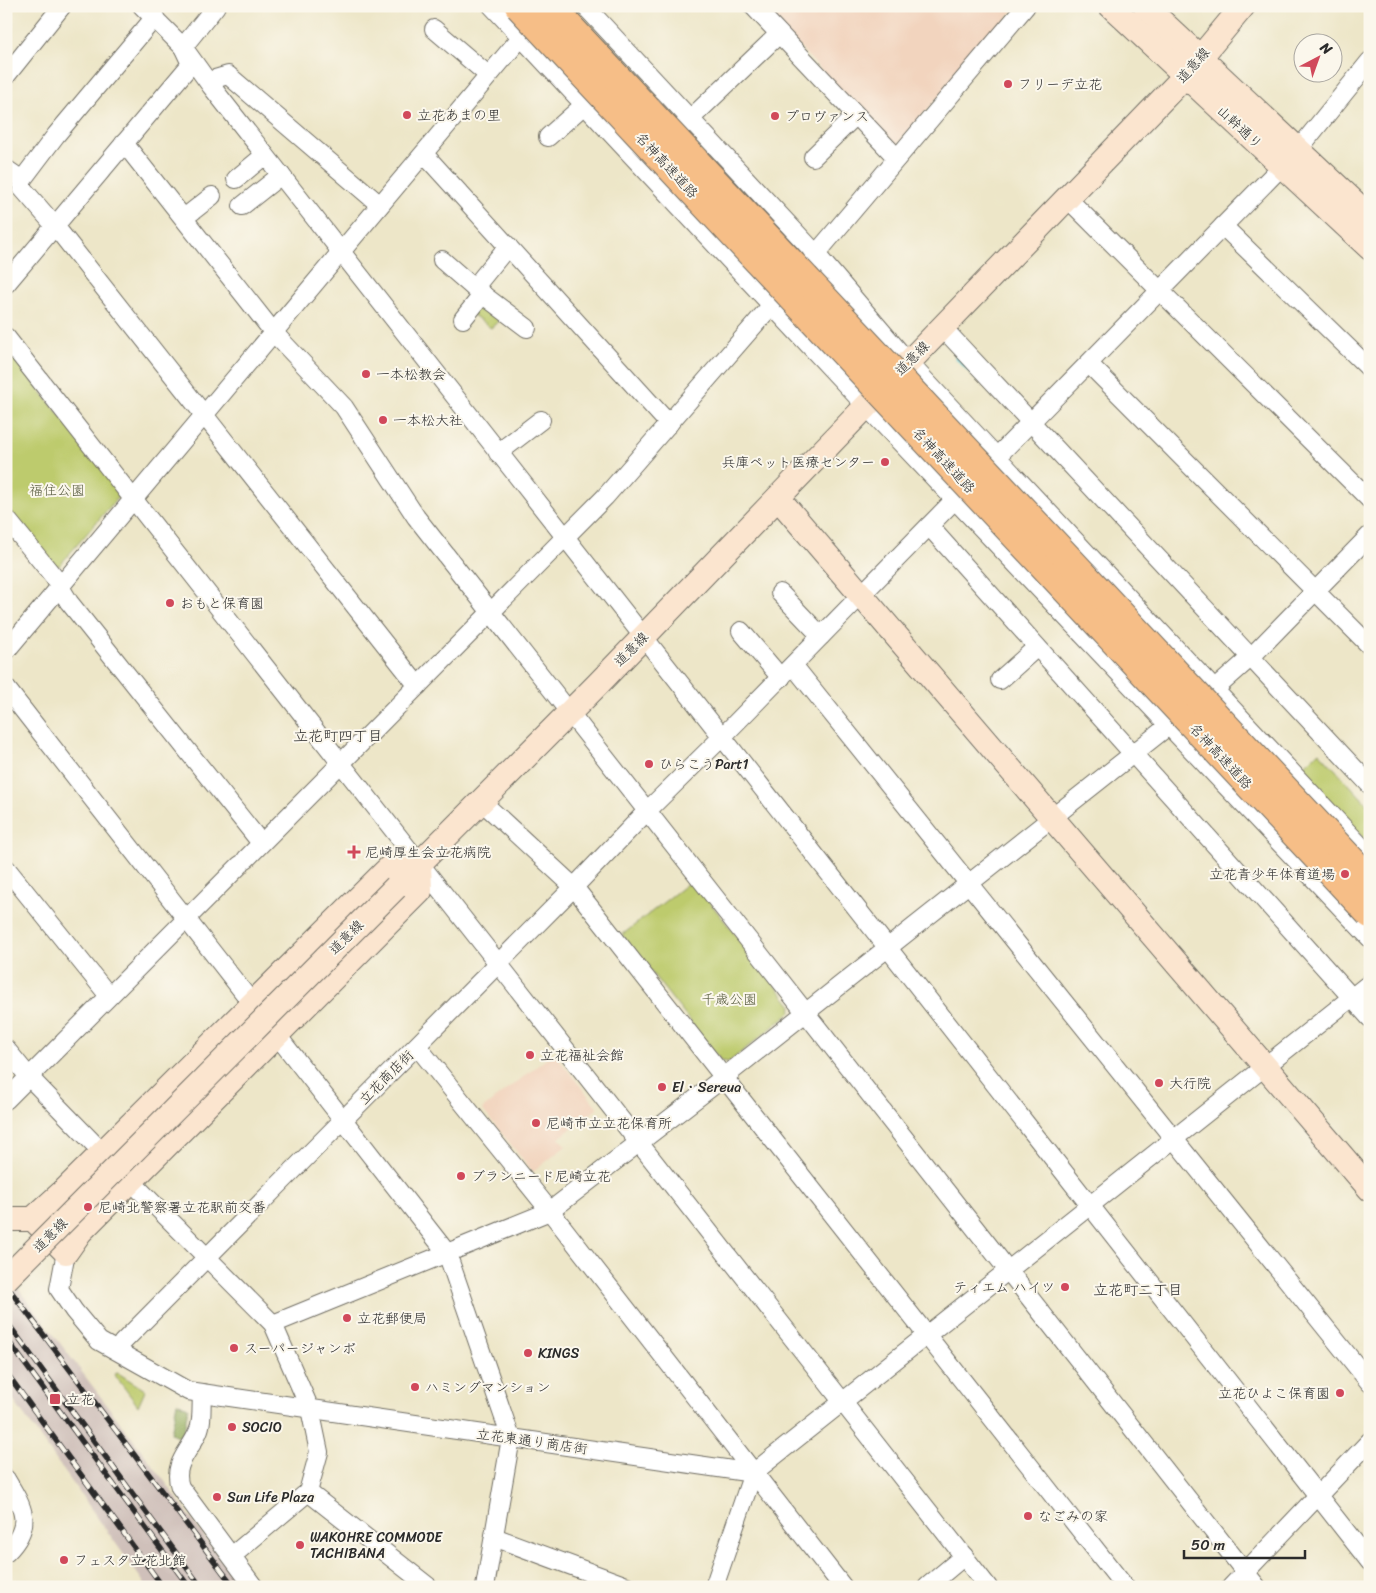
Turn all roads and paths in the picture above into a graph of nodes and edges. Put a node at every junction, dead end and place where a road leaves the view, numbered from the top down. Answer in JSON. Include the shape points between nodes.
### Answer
{"nodes":[{"id":1,"x":62,"y":6,"type":"edge"},
{"id":2,"x":216,"y":6,"type":"edge"},
{"id":3,"x":492,"y":6,"type":"edge"},
{"id":4,"x":519,"y":6,"type":"edge"},
{"id":5,"x":550,"y":6,"type":"edge"},
{"id":6,"x":585,"y":6,"type":"edge"},
{"id":7,"x":753,"y":6,"type":"edge"},
{"id":8,"x":1026,"y":6,"type":"edge"},
{"id":9,"x":1111,"y":6,"type":"edge"},
{"id":10,"x":1145,"y":6,"type":"edge"},
{"id":11,"x":1243,"y":6,"type":"edge"},
{"id":12,"x":148,"y":12,"type":"edge"},
{"id":13,"x":434,"y":30,"type":"dead end"},
{"id":14,"x":779,"y":34,"type":"junction"},
{"id":15,"x":521,"y":37,"type":"junction"},
{"id":16,"x":183,"y":47,"type":"junction"},
{"id":17,"x":1200,"y":58,"type":"junction"},
{"id":18,"x":1370,"y":62,"type":"edge"},
{"id":19,"x":6,"y":76,"type":"edge"},
{"id":20,"x":488,"y":76,"type":"junction"},
{"id":21,"x":1185,"y":76,"type":"junction"},
{"id":22,"x":208,"y":82,"type":"junction"},
{"id":23,"x":584,"y":105,"type":"junction"},
{"id":24,"x":856,"y":115,"type":"junction"},
{"id":25,"x":691,"y":118,"type":"junction"},
{"id":26,"x":548,"y":138,"type":"dead end"},
{"id":27,"x":124,"y":143,"type":"junction"},
{"id":28,"x":424,"y":154,"type":"junction"},
{"id":29,"x":265,"y":155,"type":"junction"},
{"id":30,"x":813,"y":157,"type":"dead end"},
{"id":31,"x":897,"y":158,"type":"junction"},
{"id":32,"x":1290,"y":158,"type":"junction"},
{"id":33,"x":640,"y":165,"type":"junction"},
{"id":34,"x":12,"y":176,"type":"edge"},
{"id":35,"x":281,"y":176,"type":"junction"},
{"id":36,"x":236,"y":179,"type":"dead end"},
{"id":37,"x":212,"y":196,"type":"dead end"},
{"id":38,"x":1067,"y":198,"type":"junction"},
{"id":39,"x":380,"y":205,"type":"junction"},
{"id":40,"x":242,"y":206,"type":"dead end"},
{"id":41,"x":1370,"y":217,"type":"edge"},
{"id":42,"x":184,"y":218,"type":"junction"},
{"id":43,"x":55,"y":226,"type":"junction"},
{"id":44,"x":1223,"y":226,"type":"junction"},
{"id":45,"x":508,"y":246,"type":"junction"},
{"id":46,"x":1370,"y":248,"type":"edge"},
{"id":47,"x":341,"y":253,"type":"junction"},
{"id":48,"x":816,"y":254,"type":"junction"},
{"id":49,"x":442,"y":260,"type":"dead end"},
{"id":50,"x":6,"y":284,"type":"edge"},
{"id":51,"x":479,"y":291,"type":"junction"},
{"id":52,"x":1160,"y":291,"type":"junction"},
{"id":53,"x":770,"y":305,"type":"junction"},
{"id":54,"x":463,"y":319,"type":"dead end"},
{"id":55,"x":942,"y":327,"type":"junction"},
{"id":56,"x":527,"y":328,"type":"dead end"},
{"id":57,"x":270,"y":329,"type":"junction"},
{"id":58,"x":6,"y":337,"type":"edge"},
{"id":59,"x":908,"y":362,"type":"junction"},
{"id":60,"x":1089,"y":364,"type":"junction"},
{"id":61,"x":1370,"y":369,"type":"edge"},
{"id":62,"x":866,"y":406,"type":"junction"},
{"id":63,"x":201,"y":411,"type":"junction"},
{"id":64,"x":541,"y":420,"type":"dead end"},
{"id":65,"x":1031,"y":422,"type":"junction"},
{"id":66,"x":669,"y":424,"type":"junction"},
{"id":67,"x":498,"y":452,"type":"junction"},
{"id":68,"x":997,"y":457,"type":"junction"},
{"id":69,"x":131,"y":494,"type":"junction"},
{"id":70,"x":778,"y":498,"type":"junction"},
{"id":71,"x":955,"y":500,"type":"junction"},
{"id":72,"x":1370,"y":500,"type":"edge"},
{"id":73,"x":6,"y":518,"type":"edge"},
{"id":74,"x":929,"y":526,"type":"junction"},
{"id":75,"x":1370,"y":535,"type":"edge"},
{"id":76,"x":564,"y":538,"type":"junction"},
{"id":77,"x":57,"y":582,"type":"junction"},
{"id":78,"x":1315,"y":591,"type":"junction"},
{"id":79,"x":780,"y":592,"type":"dead end"},
{"id":80,"x":861,"y":596,"type":"junction"},
{"id":81,"x":492,"y":611,"type":"junction"},
{"id":82,"x":741,"y":631,"type":"dead end"},
{"id":83,"x":822,"y":636,"type":"junction"},
{"id":84,"x":643,"y":637,"type":"junction"},
{"id":85,"x":1370,"y":646,"type":"edge"},
{"id":86,"x":1037,"y":647,"type":"junction"},
{"id":87,"x":6,"y":651,"type":"edge"},
{"id":88,"x":1250,"y":658,"type":"junction"},
{"id":89,"x":787,"y":672,"type":"junction"},
{"id":90,"x":1000,"y":680,"type":"dead end"},
{"id":91,"x":418,"y":686,"type":"junction"},
{"id":92,"x":6,"y":688,"type":"edge"},
{"id":93,"x":1215,"y":690,"type":"junction"},
{"id":94,"x":570,"y":712,"type":"junction"},
{"id":95,"x":1168,"y":725,"type":"junction"},
{"id":96,"x":722,"y":737,"type":"junction"},
{"id":97,"x":1134,"y":754,"type":"junction"},
{"id":98,"x":341,"y":761,"type":"junction"},
{"id":99,"x":1370,"y":786,"type":"edge"},
{"id":100,"x":481,"y":801,"type":"junction"},
{"id":101,"x":648,"y":810,"type":"junction"},
{"id":102,"x":1052,"y":818,"type":"junction"},
{"id":103,"x":261,"y":843,"type":"junction"},
{"id":104,"x":1370,"y":856,"type":"edge"},
{"id":105,"x":419,"y":864,"type":"junction"},
{"id":106,"x":6,"y":868,"type":"edge"},
{"id":107,"x":1370,"y":880,"type":"edge"},
{"id":108,"x":969,"y":884,"type":"junction"},
{"id":109,"x":574,"y":887,"type":"junction"},
{"id":110,"x":1370,"y":914,"type":"edge"},
{"id":111,"x":187,"y":917,"type":"junction"},
{"id":112,"x":1370,"y":938,"type":"edge"},
{"id":113,"x":888,"y":948,"type":"junction"},
{"id":114,"x":498,"y":964,"type":"junction"},
{"id":115,"x":1370,"y":983,"type":"edge"},
{"id":116,"x":108,"y":996,"type":"junction"},
{"id":117,"x":1352,"y":997,"type":"junction"},
{"id":118,"x":253,"y":1002,"type":"junction"},
{"id":119,"x":806,"y":1012,"type":"junction"},
{"id":120,"x":1370,"y":1018,"type":"edge"},
{"id":121,"x":277,"y":1034,"type":"junction"},
{"id":122,"x":417,"y":1046,"type":"junction"},
{"id":123,"x":6,"y":1049,"type":"edge"},
{"id":124,"x":1264,"y":1066,"type":"junction"},
{"id":125,"x":29,"y":1077,"type":"junction"},
{"id":126,"x":723,"y":1078,"type":"junction"},
{"id":127,"x":6,"y":1100,"type":"edge"},
{"id":128,"x":343,"y":1120,"type":"junction"},
{"id":129,"x":1174,"y":1139,"type":"junction"},
{"id":130,"x":639,"y":1143,"type":"junction"},
{"id":131,"x":102,"y":1152,"type":"junction"},
{"id":132,"x":131,"y":1182,"type":"junction"},
{"id":133,"x":1370,"y":1190,"type":"edge"},
{"id":134,"x":1090,"y":1206,"type":"junction"},
{"id":135,"x":550,"y":1211,"type":"junction"},
{"id":136,"x":6,"y":1219,"type":"edge"},
{"id":137,"x":33,"y":1219,"type":"junction"},
{"id":138,"x":66,"y":1252,"type":"junction"},
{"id":139,"x":447,"y":1253,"type":"junction"},
{"id":140,"x":206,"y":1258,"type":"junction"},
{"id":141,"x":1009,"y":1270,"type":"junction"},
{"id":142,"x":6,"y":1279,"type":"edge"},
{"id":143,"x":273,"y":1324,"type":"junction"},
{"id":144,"x":927,"y":1336,"type":"junction"},
{"id":145,"x":122,"y":1343,"type":"dead end"},
{"id":146,"x":1370,"y":1383,"type":"edge"},
{"id":147,"x":202,"y":1393,"type":"junction"},
{"id":148,"x":843,"y":1402,"type":"junction"},
{"id":149,"x":310,"y":1410,"type":"junction"},
{"id":150,"x":511,"y":1438,"type":"junction"},
{"id":151,"x":1370,"y":1440,"type":"edge"},
{"id":152,"x":753,"y":1473,"type":"junction"},
{"id":153,"x":6,"y":1479,"type":"edge"},
{"id":154,"x":308,"y":1492,"type":"junction"},
{"id":155,"x":1318,"y":1494,"type":"junction"},
{"id":156,"x":12,"y":1501,"type":"edge"},
{"id":157,"x":494,"y":1537,"type":"junction"},
{"id":158,"x":6,"y":1553,"type":"edge"},
{"id":159,"x":232,"y":1556,"type":"junction"},
{"id":160,"x":964,"y":1556,"type":"junction"},
{"id":161,"x":1370,"y":1562,"type":"edge"},
{"id":162,"x":1245,"y":1572,"type":"junction"},
{"id":163,"x":254,"y":1587,"type":"edge"},
{"id":164,"x":429,"y":1587,"type":"edge"},
{"id":165,"x":485,"y":1587,"type":"edge"},
{"id":166,"x":629,"y":1587,"type":"edge"},
{"id":167,"x":714,"y":1587,"type":"edge"},
{"id":168,"x":842,"y":1587,"type":"edge"},
{"id":169,"x":927,"y":1587,"type":"edge"},
{"id":170,"x":988,"y":1587,"type":"edge"},
{"id":171,"x":1125,"y":1587,"type":"edge"},
{"id":172,"x":1232,"y":1587,"type":"edge"},
{"id":173,"x":1257,"y":1587,"type":"edge"}],
"edges":[{"from":1,"to":19,"type":"street"},
{"from":2,"to":16,"type":"street"},
{"from":3,"to":15,"type":"street"},
{"from":4,"to":110,"type":"highway","name":"名神高速道路","bridge":true},
{"from":5,"to":15,"type":"street"},
{"from":5,"to":107,"type":"highway","name":"名神高速道路","bridge":true},
{"from":6,"to":25,"type":"street"},
{"from":7,"to":14,"type":"street"},
{"from":8,"to":31,"type":"street"},
{"from":9,"to":21,"type":"street","name":"山幹通り"},
{"from":10,"to":17,"type":"street","name":"山幹通り"},
{"from":11,"to":17,"type":"street","name":"道意線"},
{"from":12,"to":16,"type":"street"},
{"from":12,"to":34,"type":"street","via":[[56,135]]},
{"from":13,"to":20,"type":"street"},
{"from":14,"to":24,"type":"street"},
{"from":14,"to":25,"type":"street"},
{"from":15,"to":20,"type":"street"},
{"from":15,"to":23,"type":"street"},
{"from":16,"to":22,"type":"street"},
{"from":16,"to":27,"type":"street","via":[[191,64]]},
{"from":17,"to":21,"type":"street","name":"道意線"},
{"from":17,"to":32,"type":"street","name":"山幹通り"},
{"from":18,"to":32,"type":"street","name":"立花商店街"},
{"from":20,"to":28,"type":"street"},
{"from":21,"to":32,"type":"street","name":"山幹通り"},
{"from":21,"to":38,"type":"street","name":"道意線"},
{"from":22,"to":29,"type":"street"},
{"from":22,"to":39,"type":"street","via":[[228,75]]},
{"from":23,"to":26,"type":"street"},
{"from":23,"to":33,"type":"street"},
{"from":24,"to":30,"type":"street"},
{"from":24,"to":31,"type":"street"},
{"from":25,"to":33,"type":"street"},
{"from":25,"to":48,"type":"street"},
{"from":27,"to":42,"type":"street"},
{"from":27,"to":43,"type":"street"},
{"from":28,"to":39,"type":"street"},
{"from":28,"to":45,"type":"street"},
{"from":29,"to":35,"type":"street"},
{"from":29,"to":36,"type":"street"},
{"from":31,"to":48,"type":"street"},
{"from":32,"to":41,"type":"street","name":"山幹通り"},
{"from":32,"to":44,"type":"street","name":"立花商店街"},
{"from":32,"to":46,"type":"street","name":"山幹通り"},
{"from":33,"to":53,"type":"street"},
{"from":34,"to":43,"type":"street"},
{"from":35,"to":40,"type":"street"},
{"from":35,"to":47,"type":"street"},
{"from":37,"to":42,"type":"street"},
{"from":38,"to":52,"type":"street"},
{"from":38,"to":55,"type":"street","name":"道意線"},
{"from":39,"to":47,"type":"street"},
{"from":42,"to":57,"type":"street"},
{"from":43,"to":50,"type":"street"},
{"from":43,"to":63,"type":"street"},
{"from":44,"to":52,"type":"street","name":"立花商店街"},
{"from":44,"to":61,"type":"street"},
{"from":45,"to":51,"type":"street"},
{"from":45,"to":66,"type":"street"},
{"from":47,"to":57,"type":"street"},
{"from":47,"to":67,"type":"street"},
{"from":48,"to":53,"type":"street"},
{"from":48,"to":59,"type":"street"},
{"from":49,"to":51,"type":"street"},
{"from":51,"to":54,"type":"street"},
{"from":51,"to":56,"type":"street"},
{"from":52,"to":60,"type":"street","name":"立花商店街"},
{"from":52,"to":72,"type":"street"},
{"from":53,"to":62,"type":"street"},
{"from":53,"to":66,"type":"street"},
{"from":55,"to":59,"type":"street","name":"道意線"},
{"from":55,"to":65,"type":"street"},
{"from":57,"to":63,"type":"street"},
{"from":57,"to":81,"type":"street","via":[[344,407],[416,517]]},
{"from":58,"to":69,"type":"street"},
{"from":59,"to":62,"type":"street","name":"道意線"},
{"from":59,"to":68,"type":"street"},
{"from":60,"to":65,"type":"street","name":"立花商店街"},
{"from":60,"to":78,"type":"street"},
{"from":62,"to":70,"type":"street","name":"道意線"},
{"from":62,"to":71,"type":"street"},
{"from":63,"to":69,"type":"street"},
{"from":63,"to":91,"type":"street"},
{"from":64,"to":67,"type":"street"},
{"from":65,"to":68,"type":"street","name":"立花商店街"},
{"from":65,"to":88,"type":"street"},
{"from":66,"to":76,"type":"street","via":[[605,498]]},
{"from":67,"to":76,"type":"street"},
{"from":68,"to":71,"type":"street","name":"立花商店街"},
{"from":68,"to":93,"type":"street"},
{"from":69,"to":77,"type":"street"},
{"from":69,"to":98,"type":"street"},
{"from":70,"to":80,"type":"street"},
{"from":70,"to":84,"type":"street","name":"道意線"},
{"from":71,"to":74,"type":"street","name":"立花商店街"},
{"from":71,"to":95,"type":"street"},
{"from":73,"to":77,"type":"street"},
{"from":74,"to":80,"type":"street","name":"立花商店街"},
{"from":74,"to":86,"type":"street"},
{"from":75,"to":78,"type":"street"},
{"from":76,"to":81,"type":"street"},
{"from":76,"to":84,"type":"street"},
{"from":77,"to":87,"type":"street"},
{"from":77,"to":103,"type":"street"},
{"from":78,"to":85,"type":"street"},
{"from":78,"to":88,"type":"street"},
{"from":79,"to":83,"type":"street"},
{"from":80,"to":83,"type":"street","name":"立花商店街"},
{"from":80,"to":102,"type":"street"},
{"from":81,"to":91,"type":"street"},
{"from":81,"to":94,"type":"street"},
{"from":82,"to":89,"type":"street"},
{"from":83,"to":89,"type":"street","name":"立花商店街"},
{"from":84,"to":94,"type":"street","name":"道意線"},
{"from":84,"to":96,"type":"street"},
{"from":86,"to":90,"type":"street"},
{"from":86,"to":97,"type":"street"},
{"from":88,"to":93,"type":"street"},
{"from":88,"to":99,"type":"street"},
{"from":89,"to":96,"type":"street","name":"立花商店街"},
{"from":89,"to":108,"type":"street"},
{"from":91,"to":98,"type":"street"},
{"from":92,"to":111,"type":"street"},
{"from":93,"to":95,"type":"street"},
{"from":93,"to":104,"type":"street"},
{"from":94,"to":100,"type":"street","name":"道意線"},
{"from":94,"to":101,"type":"street"},
{"from":95,"to":97,"type":"street"},
{"from":95,"to":112,"type":"street"},
{"from":96,"to":101,"type":"street","name":"立花商店街"},
{"from":96,"to":113,"type":"street"},
{"from":97,"to":102,"type":"street"},
{"from":97,"to":117,"type":"street"},
{"from":98,"to":103,"type":"street"},
{"from":98,"to":105,"type":"street"},
{"from":100,"to":105,"type":"street","name":"道意線"},
{"from":100,"to":109,"type":"street"},
{"from":101,"to":109,"type":"street","name":"立花商店街"},
{"from":101,"to":119,"type":"street"},
{"from":102,"to":108,"type":"street"},
{"from":102,"to":124,"type":"street"},
{"from":103,"to":111,"type":"street"},
{"from":105,"to":114,"type":"street"},
{"from":105,"to":118,"type":"street","via":[[393,864]]},
{"from":105,"to":121,"type":"street","via":[[420,891]]},
{"from":105,"to":142,"type":"street","name":"道意線","bridge":true},
{"from":106,"to":116,"type":"street"},
{"from":108,"to":113,"type":"street"},
{"from":108,"to":129,"type":"street"},
{"from":109,"to":114,"type":"street","name":"立花商店街"},
{"from":109,"to":126,"type":"street"},
{"from":111,"to":116,"type":"street"},
{"from":111,"to":118,"type":"street"},
{"from":113,"to":119,"type":"street"},
{"from":113,"to":134,"type":"street"},
{"from":114,"to":122,"type":"street","name":"立花商店街"},
{"from":114,"to":130,"type":"street"},
{"from":115,"to":117,"type":"street"},
{"from":116,"to":125,"type":"street"},
{"from":117,"to":120,"type":"street"},
{"from":117,"to":124,"type":"street"},
{"from":118,"to":121,"type":"street"},
{"from":118,"to":131,"type":"street"},
{"from":119,"to":126,"type":"street"},
{"from":119,"to":141,"type":"street"},
{"from":121,"to":128,"type":"street"},
{"from":121,"to":132,"type":"street"},
{"from":122,"to":128,"type":"street","name":"立花商店街"},
{"from":122,"to":135,"type":"street"},
{"from":123,"to":125,"type":"street"},
{"from":124,"to":129,"type":"street"},
{"from":124,"to":133,"type":"street"},
{"from":125,"to":127,"type":"street"},
{"from":125,"to":131,"type":"street"},
{"from":126,"to":130,"type":"street"},
{"from":126,"to":144,"type":"street"},
{"from":128,"to":139,"type":"street"},
{"from":128,"to":140,"type":"street","name":"立花商店街"},
{"from":129,"to":134,"type":"street"},
{"from":129,"to":146,"type":"street"},
{"from":130,"to":135,"type":"street"},
{"from":130,"to":148,"type":"street"},
{"from":131,"to":132,"type":"street"},
{"from":131,"to":137,"type":"street"},
{"from":132,"to":138,"type":"street","via":[[80,1232]]},
{"from":132,"to":140,"type":"street"},
{"from":134,"to":141,"type":"street"},
{"from":134,"to":155,"type":"street"},
{"from":135,"to":139,"type":"street"},
{"from":135,"to":152,"type":"street"},
{"from":136,"to":137,"type":"street"},
{"from":137,"to":138,"type":"street"},
{"from":138,"to":147,"type":"street","name":"立花東通り商店街","via":[[59,1289],[99,1341],[188,1391]]},
{"from":139,"to":143,"type":"street"},
{"from":139,"to":150,"type":"street"},
{"from":140,"to":143,"type":"street"},
{"from":140,"to":145,"type":"street","name":"立花商店街"},
{"from":141,"to":144,"type":"street"},
{"from":141,"to":162,"type":"street"},
{"from":143,"to":149,"type":"street"},
{"from":144,"to":148,"type":"street"},
{"from":144,"to":171,"type":"street"},
{"from":147,"to":149,"type":"street","name":"立花東通り商店街"},
{"from":147,"to":159,"type":"street","via":[[199,1431],[184,1454],[178,1479],[180,1487]]},
{"from":148,"to":152,"type":"street"},
{"from":148,"to":160,"type":"street"},
{"from":149,"to":150,"type":"street","name":"立花東通り商店街"},
{"from":149,"to":154,"type":"street","via":[[319,1452]]},
{"from":150,"to":152,"type":"street","name":"立花東通り商店街"},
{"from":150,"to":157,"type":"street"},
{"from":151,"to":155,"type":"street"},
{"from":152,"to":167,"type":"street"},
{"from":152,"to":168,"type":"street"},
{"from":153,"to":156,"type":"street"},
{"from":154,"to":159,"type":"street"},
{"from":154,"to":164,"type":"street"},
{"from":155,"to":161,"type":"street"},
{"from":155,"to":162,"type":"street"},
{"from":156,"to":158,"type":"street","via":[[22,1507],[23,1530]]},
{"from":157,"to":165,"type":"street"},
{"from":157,"to":166,"type":"street"},
{"from":159,"to":163,"type":"street"},
{"from":160,"to":169,"type":"street"},
{"from":160,"to":170,"type":"street"},
{"from":162,"to":172,"type":"street"},
{"from":162,"to":173,"type":"street"}]}
